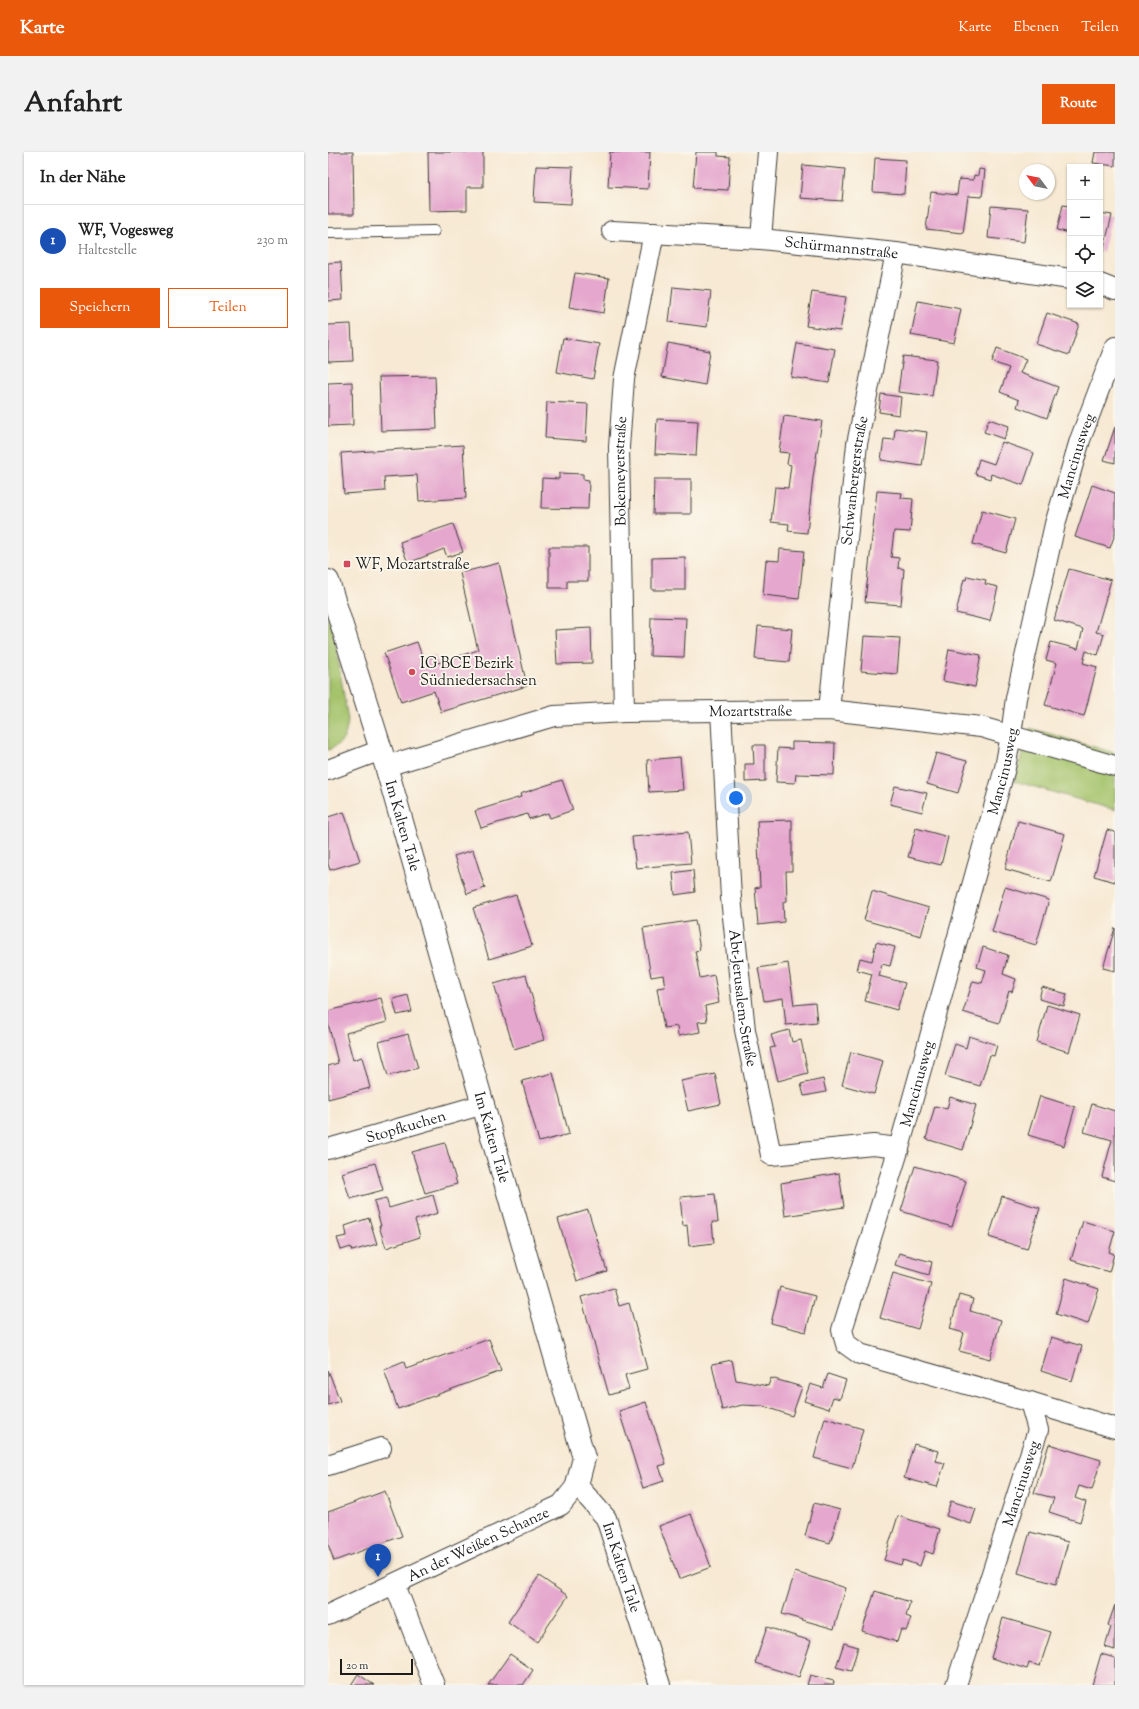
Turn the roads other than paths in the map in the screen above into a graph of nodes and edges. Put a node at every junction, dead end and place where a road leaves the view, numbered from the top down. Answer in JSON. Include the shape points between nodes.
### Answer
{"nodes":[{"id":1,"x":768,"y":152,"type":"edge"},
{"id":2,"x":434,"y":231,"type":"dead end"},
{"id":3,"x":612,"y":232,"type":"dead end"},
{"id":4,"x":328,"y":233,"type":"edge"},
{"id":5,"x":654,"y":233,"type":"junction"},
{"id":6,"x":761,"y":238,"type":"junction"},
{"id":7,"x":896,"y":252,"type":"junction"},
{"id":8,"x":1067,"y":279,"type":"edge"},
{"id":9,"x":1103,"y":285,"type":"edge"},
{"id":10,"x":1115,"y":290,"type":"edge"},
{"id":11,"x":1115,"y":347,"type":"edge"},
{"id":12,"x":328,"y":581,"type":"edge"},
{"id":13,"x":829,"y":710,"type":"junction"},
{"id":14,"x":721,"y":711,"type":"junction"},
{"id":15,"x":624,"y":712,"type":"junction"},
{"id":16,"x":1011,"y":735,"type":"junction"},
{"id":17,"x":384,"y":758,"type":"junction"},
{"id":18,"x":1115,"y":766,"type":"edge"},
{"id":19,"x":328,"y":770,"type":"edge"},
{"id":20,"x":484,"y":1104,"type":"junction"},
{"id":21,"x":899,"y":1148,"type":"junction"},
{"id":22,"x":328,"y":1149,"type":"edge"},
{"id":23,"x":1030,"y":1402,"type":"junction"},
{"id":24,"x":1115,"y":1428,"type":"edge"},
{"id":25,"x":381,"y":1448,"type":"dead end"},
{"id":26,"x":328,"y":1465,"type":"edge"},
{"id":27,"x":578,"y":1485,"type":"junction"},
{"id":28,"x":395,"y":1585,"type":"junction"},
{"id":29,"x":329,"y":1612,"type":"edge"},
{"id":30,"x":434,"y":1685,"type":"edge"},
{"id":31,"x":660,"y":1685,"type":"edge"},
{"id":32,"x":956,"y":1685,"type":"edge"}],
"edges":[{"from":1,"to":6,"type":"street"},
{"from":2,"to":4,"type":"lane"},
{"from":3,"to":5,"type":"street","name":"Schürmannstraße"},
{"from":5,"to":6,"type":"street","name":"Schürmannstraße"},
{"from":5,"to":15,"type":"street","name":"Bokemeyerstraße","via":[[624,379],[619,447]]},
{"from":6,"to":7,"type":"street","name":"Schürmannstraße"},
{"from":7,"to":8,"type":"street","name":"Schürmannstraße"},
{"from":7,"to":13,"type":"street","name":"Schwanbergerstraße","via":[[857,444]]},
{"from":9,"to":10,"type":"street"},
{"from":11,"to":16,"type":"street","name":"Mancinusweg","via":[[1080,440],[1055,524],[1016,698]]},
{"from":12,"to":17,"type":"street","name":"Im Kalten Tale"},
{"from":13,"to":14,"type":"street","name":"Mozartstraße"},
{"from":13,"to":16,"type":"street","name":"Mozartstraße","via":[[981,727]]},
{"from":14,"to":15,"type":"street","name":"Mozartstraße"},
{"from":14,"to":21,"type":"street","name":"Abt-Jerusalem-Straße","via":[[731,898],[745,1030],[771,1155],[873,1145]]},
{"from":15,"to":17,"type":"street","name":"Mozartstraße","via":[[554,716]]},
{"from":16,"to":18,"type":"street","name":"Mozartstraße"},
{"from":16,"to":21,"type":"street","name":"Mancinusweg","via":[[1005,768]]},
{"from":17,"to":19,"type":"street","name":"Mozartstraße"},
{"from":17,"to":20,"type":"street","name":"Im Kalten Tale"},
{"from":20,"to":22,"type":"street","name":"Stopfkuchen"},
{"from":20,"to":27,"type":"street","name":"Im Kalten Tale","via":[[584,1458]]},
{"from":21,"to":23,"type":"street","name":"Mancinusweg","via":[[842,1330],[846,1344],[860,1354]]},
{"from":23,"to":24,"type":"street"},
{"from":23,"to":32,"type":"street","name":"Mancinusweg","via":[[1038,1430]]},
{"from":25,"to":26,"type":"street"},
{"from":27,"to":28,"type":"street","name":"An der Weißen Schanze","via":[[562,1505]]},
{"from":27,"to":31,"type":"street","name":"Im Kalten Tale","via":[[606,1518]]},
{"from":28,"to":29,"type":"street","name":"An der Weißen Schanze"},
{"from":28,"to":30,"type":"street"}]}
